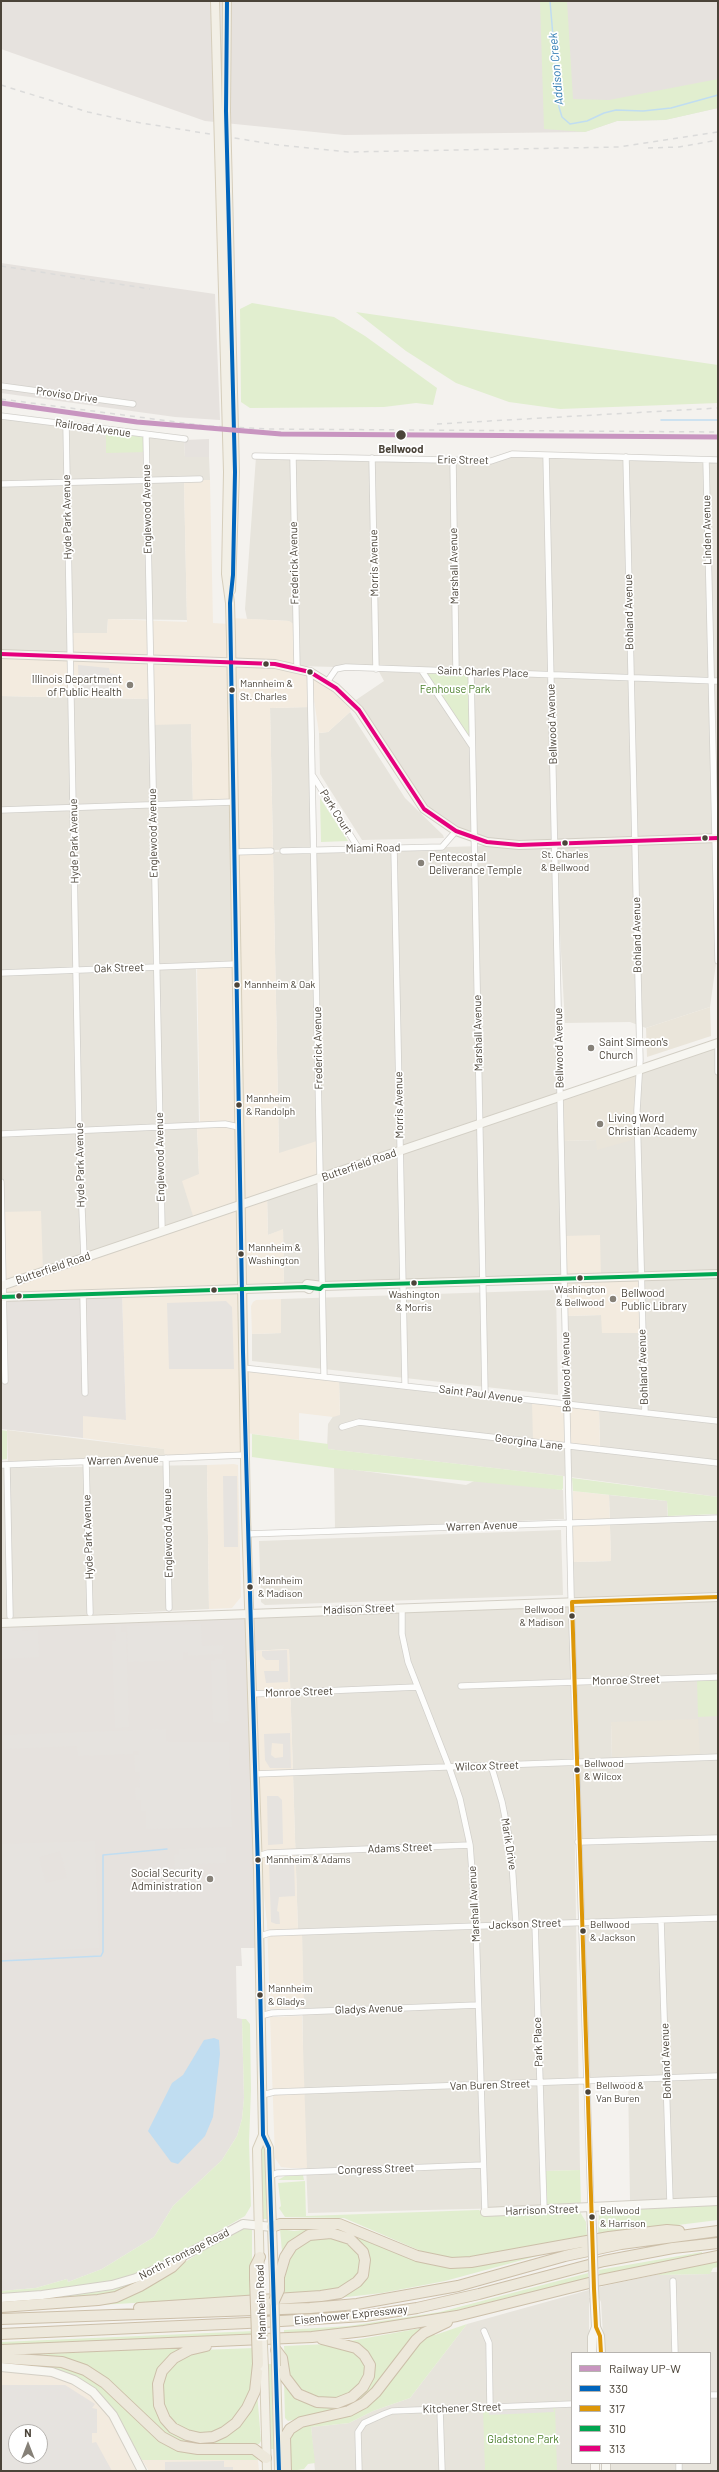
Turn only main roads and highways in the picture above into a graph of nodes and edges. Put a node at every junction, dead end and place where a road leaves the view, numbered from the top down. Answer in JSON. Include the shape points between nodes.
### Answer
{"nodes":[{"id":1,"x":215,"y":1,"type":"edge"},
{"id":2,"x":227,"y":1,"type":"edge"},
{"id":3,"x":222,"y":111,"type":"junction"},
{"id":4,"x":1,"y":654,"type":"edge"},
{"id":5,"x":231,"y":662,"type":"junction"},
{"id":6,"x":717,"y":838,"type":"edge"},
{"id":7,"x":718,"y":1043,"type":"edge"},
{"id":8,"x":240,"y":1205,"type":"junction"},
{"id":9,"x":718,"y":1274,"type":"edge"},
{"id":10,"x":2,"y":1286,"type":"edge"},
{"id":11,"x":241,"y":1289,"type":"junction"},
{"id":12,"x":2,"y":1297,"type":"edge"},
{"id":13,"x":718,"y":1597,"type":"edge"},
{"id":14,"x":249,"y":1613,"type":"junction"},
{"id":15,"x":1,"y":1624,"type":"edge"},
{"id":16,"x":263,"y":2135,"type":"junction"},
{"id":17,"x":718,"y":2201,"type":"edge"},
{"id":18,"x":591,"y":2208,"type":"junction"},
{"id":19,"x":485,"y":2212,"type":"road end"},
{"id":20,"x":259,"y":2227,"type":"junction"},
{"id":21,"x":272,"y":2227,"type":"junction"},
{"id":22,"x":718,"y":2231,"type":"edge"},
{"id":23,"x":691,"y":2233,"type":"junction"},
{"id":24,"x":718,"y":2243,"type":"edge"},
{"id":25,"x":718,"y":2256,"type":"edge"},
{"id":26,"x":260,"y":2257,"type":"joint"},
{"id":27,"x":181,"y":2258,"type":"junction"},
{"id":28,"x":276,"y":2279,"type":"junction"},
{"id":29,"x":1,"y":2298,"type":"edge"},
{"id":30,"x":274,"y":2301,"type":"joint"},
{"id":31,"x":1,"y":2307,"type":"edge"},
{"id":32,"x":91,"y":2316,"type":"junction"},
{"id":33,"x":457,"y":2316,"type":"junction"},
{"id":34,"x":1,"y":2319,"type":"edge"},
{"id":35,"x":596,"y":2327,"type":"junction"},
{"id":36,"x":1,"y":2334,"type":"edge"},
{"id":37,"x":312,"y":2337,"type":"junction"},
{"id":38,"x":221,"y":2340,"type":"junction"},
{"id":39,"x":1,"y":2350,"type":"edge"},
{"id":40,"x":276,"y":2350,"type":"joint"},
{"id":41,"x":592,"y":2352,"type":"edge"},
{"id":42,"x":601,"y":2352,"type":"edge"},
{"id":43,"x":1,"y":2358,"type":"edge"},
{"id":44,"x":279,"y":2365,"type":"junction"},
{"id":45,"x":261,"y":2366,"type":"junction"},
{"id":46,"x":1,"y":2367,"type":"edge"},
{"id":47,"x":266,"y":2458,"type":"junction"},
{"id":48,"x":142,"y":2471,"type":"edge"},
{"id":49,"x":267,"y":2471,"type":"edge"},
{"id":50,"x":280,"y":2471,"type":"edge"},
{"id":51,"x":286,"y":2471,"type":"edge"}],
"edges":[{"from":1,"to":3,"type":"main road"},
{"from":2,"to":3,"type":"main road"},
{"from":3,"to":5,"type":"main road","name":"Mannheim Road","bridge":true,"via":[[231,472],[226,574],[230,603]]},
{"from":4,"to":5,"type":"main road"},
{"from":5,"to":6,"type":"main road","via":[[297,668],[327,682],[359,710],[424,809],[456,831],[474,838],[501,844],[555,844]]},
{"from":5,"to":8,"type":"main road","name":"Mannheim Road"},
{"from":7,"to":8,"type":"main road","name":"Butterfield Road"},
{"from":8,"to":10,"type":"main road","name":"Butterfield Road"},
{"from":8,"to":11,"type":"main road","name":"Mannheim Road"},
{"from":9,"to":11,"type":"main road","via":[[402,1283],[323,1286],[320,1289]]},
{"from":11,"to":12,"type":"main road"},
{"from":11,"to":14,"type":"main road","name":"Mannheim Road"},
{"from":13,"to":14,"type":"main road","name":"Madison Street"},
{"from":14,"to":15,"type":"main road","name":"Madison Street"},
{"from":14,"to":16,"type":"main road","name":"Mannheim Road","via":[[258,1856]]},
{"from":16,"to":20,"type":"main road","name":"Mannheim Road","via":[[257,2149]]},
{"from":16,"to":21,"type":"main road","name":"Mannheim Road","via":[[269,2148]]},
{"from":17,"to":18,"type":"main road","name":"Harrison Street","via":[[601,2205]]},
{"from":18,"to":19,"type":"main road","name":"Harrison Street"},
{"from":18,"to":35,"type":"main road","name":"Bellwood Avenue","bridge":true},
{"from":20,"to":21,"type":"main road","name":"North Frontage Road"},
{"from":20,"to":26,"type":"main road","name":"Mannheim Road"},
{"from":20,"to":27,"type":"main road","name":"North Frontage Road","via":[[243,2224]]},
{"from":21,"to":23,"type":"highway","via":[[280,2224],[339,2224],[417,2256],[451,2263],[471,2262],[645,2232],[667,2230]]},
{"from":21,"to":28,"type":"main road","name":"Mannheim Road"},
{"from":22,"to":23,"type":"highway","name":"Eisenhower Expressway"},
{"from":23,"to":32,"type":"highway","name":"Eisenhower Expressway","via":[[596,2250],[458,2286],[387,2300],[310,2308]]},
{"from":24,"to":36,"type":"highway","name":"Eisenhower Expressway","via":[[604,2260],[479,2294],[365,2316]]},
{"from":25,"to":33,"type":"highway","via":[[601,2280]]},
{"from":26,"to":45,"type":"highway","bridge":true,"via":[[255,2267],[258,2280]]},
{"from":27,"to":29,"type":"main road","name":"North Frontage Road","via":[[136,2278],[112,2285]]},
{"from":27,"to":31,"type":"highway","via":[[172,2267],[140,2286],[116,2296],[98,2300]]},
{"from":28,"to":30,"type":"highway","bridge":true,"via":[[279,2290]]},
{"from":28,"to":32,"type":"highway","via":[[292,2246],[309,2235],[320,2232],[339,2234],[357,2244],[363,2252],[363,2274],[357,2282],[340,2293],[112,2310]]},
{"from":30,"to":40,"type":"main road","name":"Mannheim Road","bridge":true},
{"from":32,"to":34,"type":"highway","name":"Eisenhower Expressway"},
{"from":33,"to":37,"type":"highway"},
{"from":33,"to":51,"type":"highway","via":[[420,2337],[376,2392],[359,2406],[344,2413],[301,2422],[290,2429],[285,2437]]},
{"from":35,"to":41,"type":"main road","via":[[592,2336]]},
{"from":35,"to":42,"type":"main road","via":[[600,2336]]},
{"from":37,"to":38,"type":"highway"},
{"from":37,"to":44,"type":"highway","via":[[349,2345],[364,2355],[370,2365],[370,2373],[366,2385],[358,2393],[337,2403],[310,2400],[291,2388]]},
{"from":38,"to":39,"type":"highway"},
{"from":38,"to":45,"type":"highway","via":[[183,2352],[162,2371],[157,2390],[159,2405],[165,2419],[179,2432],[206,2438],[218,2435],[233,2426],[247,2408],[255,2391]]},
{"from":40,"to":44,"type":"highway","via":[[282,2358]]},
{"from":43,"to":47,"type":"highway","via":[[50,2361],[84,2370],[104,2383],[162,2437],[178,2446],[198,2450],[254,2449]]},
{"from":44,"to":50,"type":"main road"},
{"from":45,"to":47,"type":"main road"},
{"from":46,"to":48,"type":"main road","via":[[52,2372],[74,2380],[93,2392],[113,2415]]},
{"from":47,"to":49,"type":"main road"}]}
